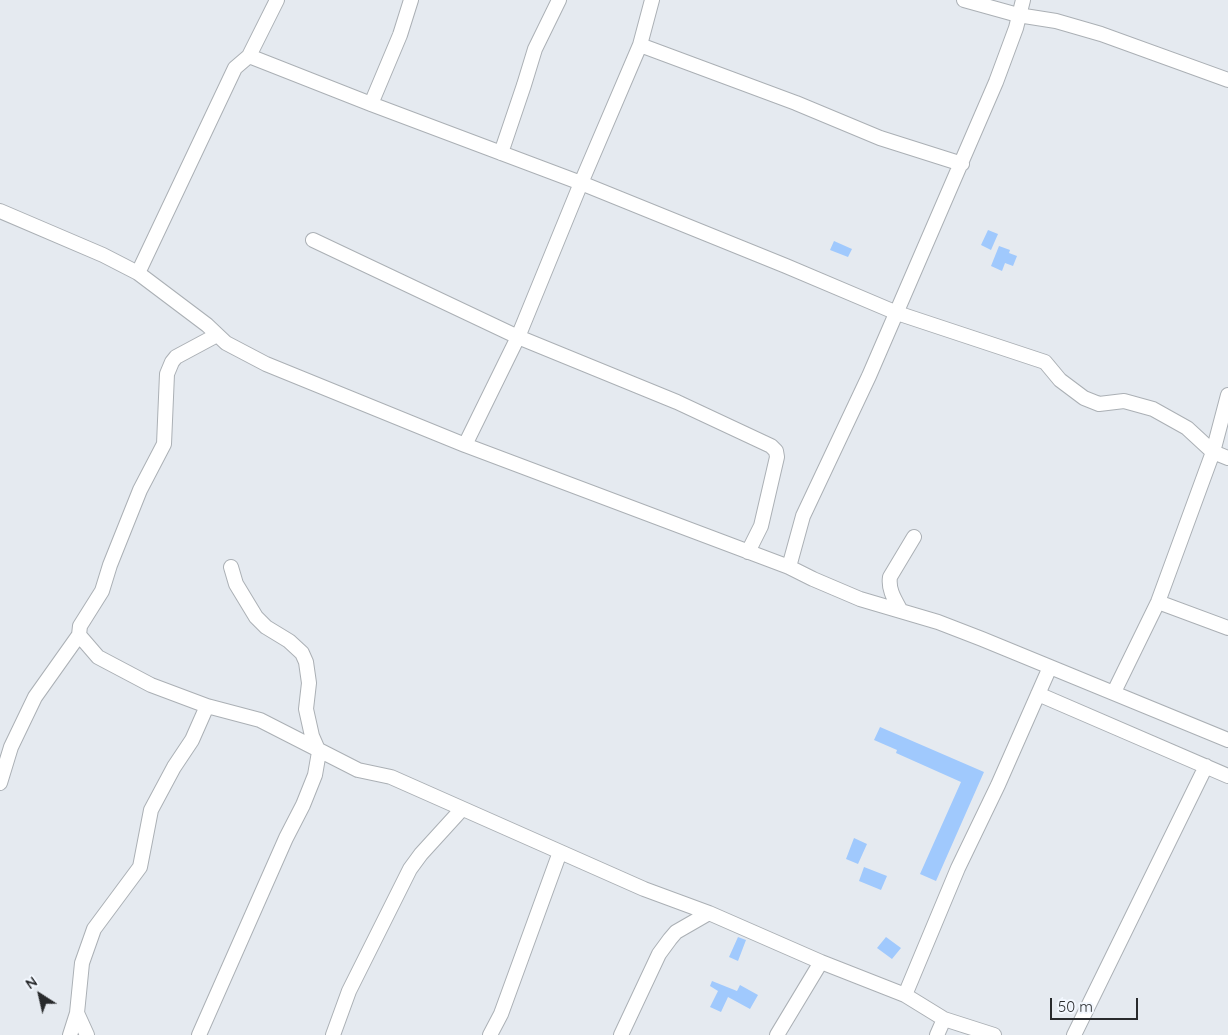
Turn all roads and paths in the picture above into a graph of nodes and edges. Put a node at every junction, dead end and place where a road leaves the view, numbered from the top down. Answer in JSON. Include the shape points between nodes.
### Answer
{"nodes":[{"id":1,"x":277,"y":0,"type":"edge"},
{"id":2,"x":411,"y":0,"type":"edge"},
{"id":3,"x":559,"y":0,"type":"edge"},
{"id":4,"x":652,"y":0,"type":"edge"},
{"id":5,"x":964,"y":0,"type":"edge"},
{"id":6,"x":1023,"y":0,"type":"edge"},
{"id":7,"x":1018,"y":15,"type":"junction"},
{"id":8,"x":640,"y":45,"type":"junction"},
{"id":9,"x":249,"y":56,"type":"junction"},
{"id":10,"x":1228,"y":80,"type":"edge"},
{"id":11,"x":371,"y":104,"type":"junction"},
{"id":12,"x":501,"y":153,"type":"junction"},
{"id":13,"x":962,"y":164,"type":"junction"},
{"id":14,"x":582,"y":183,"type":"junction"},
{"id":15,"x":0,"y":211,"type":"edge"},
{"id":16,"x":313,"y":240,"type":"dead end"},
{"id":17,"x":138,"y":273,"type":"junction"},
{"id":18,"x":897,"y":314,"type":"junction"},
{"id":19,"x":218,"y":335,"type":"junction"},
{"id":20,"x":518,"y":338,"type":"junction"},
{"id":21,"x":1228,"y":395,"type":"edge"},
{"id":22,"x":465,"y":445,"type":"junction"},
{"id":23,"x":1213,"y":452,"type":"junction"},
{"id":24,"x":1228,"y":458,"type":"edge"},
{"id":25,"x":914,"y":537,"type":"dead end"},
{"id":26,"x":748,"y":552,"type":"junction"},
{"id":27,"x":231,"y":567,"type":"dead end"},
{"id":28,"x":789,"y":567,"type":"junction"},
{"id":29,"x":1158,"y":602,"type":"junction"},
{"id":30,"x":901,"y":611,"type":"junction"},
{"id":31,"x":1228,"y":628,"type":"edge"},
{"id":32,"x":79,"y":635,"type":"junction"},
{"id":33,"x":1050,"y":667,"type":"junction"},
{"id":34,"x":1114,"y":692,"type":"junction"},
{"id":35,"x":1038,"y":694,"type":"junction"},
{"id":36,"x":207,"y":706,"type":"junction"},
{"id":37,"x":1228,"y":740,"type":"edge"},
{"id":38,"x":6,"y":746,"type":"edge"},
{"id":39,"x":319,"y":752,"type":"junction"},
{"id":40,"x":1206,"y":766,"type":"junction"},
{"id":41,"x":1228,"y":776,"type":"edge"},
{"id":42,"x":0,"y":783,"type":"edge"},
{"id":43,"x":462,"y":809,"type":"junction"},
{"id":44,"x":560,"y":852,"type":"junction"},
{"id":45,"x":709,"y":913,"type":"junction"},
{"id":46,"x":821,"y":962,"type":"junction"},
{"id":47,"x":904,"y":995,"type":"junction"},
{"id":48,"x":77,"y":1012,"type":"junction"},
{"id":49,"x":944,"y":1019,"type":"junction"},
{"id":50,"x":70,"y":1035,"type":"edge"},
{"id":51,"x":87,"y":1035,"type":"edge"},
{"id":52,"x":199,"y":1035,"type":"edge"},
{"id":53,"x":333,"y":1035,"type":"edge"},
{"id":54,"x":490,"y":1035,"type":"edge"},
{"id":55,"x":622,"y":1035,"type":"edge"},
{"id":56,"x":777,"y":1035,"type":"edge"},
{"id":57,"x":937,"y":1035,"type":"edge"},
{"id":58,"x":994,"y":1035,"type":"edge"},
{"id":59,"x":1074,"y":1035,"type":"edge"}],
"edges":[{"from":1,"to":9,"type":"street"},
{"from":2,"to":11,"type":"street"},
{"from":3,"to":12,"type":"street","via":[[535,49]]},
{"from":4,"to":8,"type":"street"},
{"from":5,"to":7,"type":"street"},
{"from":6,"to":7,"type":"street"},
{"from":7,"to":10,"type":"street","via":[[1056,21],[1101,34]]},
{"from":7,"to":13,"type":"street","via":[[996,82]]},
{"from":8,"to":13,"type":"street","via":[[880,138]]},
{"from":8,"to":14,"type":"street"},
{"from":9,"to":11,"type":"street"},
{"from":9,"to":17,"type":"street","via":[[235,68]]},
{"from":11,"to":12,"type":"street"},
{"from":12,"to":14,"type":"street"},
{"from":13,"to":18,"type":"street"},
{"from":14,"to":18,"type":"street"},
{"from":14,"to":20,"type":"street"},
{"from":15,"to":17,"type":"street"},
{"from":16,"to":20,"type":"street"},
{"from":17,"to":19,"type":"street"},
{"from":18,"to":23,"type":"street","via":[[1045,362],[1060,380],[1084,398],[1099,404],[1124,401],[1152,410],[1187,428]]},
{"from":18,"to":28,"type":"street","via":[[803,516]]},
{"from":19,"to":22,"type":"street","via":[[226,343],[266,364]]},
{"from":19,"to":32,"type":"street","via":[[172,362],[167,374],[164,444],[140,490],[102,591],[80,626]]},
{"from":20,"to":22,"type":"street"},
{"from":20,"to":26,"type":"street","via":[[677,402],[771,446],[777,457],[761,526]]},
{"from":21,"to":23,"type":"street"},
{"from":22,"to":26,"type":"street"},
{"from":23,"to":24,"type":"street"},
{"from":23,"to":29,"type":"street"},
{"from":25,"to":30,"type":"street","via":[[888,584]]},
{"from":26,"to":28,"type":"street"},
{"from":27,"to":39,"type":"street","via":[[236,584],[256,617],[302,653],[309,683],[306,709]]},
{"from":28,"to":30,"type":"street","via":[[860,599]]},
{"from":29,"to":31,"type":"street"},
{"from":29,"to":34,"type":"street"},
{"from":30,"to":33,"type":"street","via":[[938,622]]},
{"from":32,"to":36,"type":"street","via":[[98,658],[151,685]]},
{"from":32,"to":38,"type":"street","via":[[35,697]]},
{"from":33,"to":34,"type":"street"},
{"from":33,"to":35,"type":"street"},
{"from":34,"to":37,"type":"street"},
{"from":35,"to":40,"type":"street"},
{"from":35,"to":47,"type":"street"},
{"from":36,"to":39,"type":"street","via":[[260,720]]},
{"from":36,"to":48,"type":"street","via":[[192,740],[151,810],[140,867],[94,929],[82,964]]},
{"from":38,"to":42,"type":"street"},
{"from":39,"to":43,"type":"street","via":[[358,770],[391,777]]},
{"from":39,"to":52,"type":"street","via":[[315,775],[303,805]]},
{"from":40,"to":41,"type":"street"},
{"from":40,"to":59,"type":"street"},
{"from":43,"to":44,"type":"street"},
{"from":43,"to":53,"type":"street","via":[[410,869],[349,991]]},
{"from":44,"to":45,"type":"street"},
{"from":44,"to":54,"type":"street","via":[[501,1014]]},
{"from":45,"to":46,"type":"street"},
{"from":45,"to":55,"type":"street","via":[[670,939]]},
{"from":46,"to":47,"type":"street"},
{"from":46,"to":56,"type":"street"},
{"from":47,"to":49,"type":"street"},
{"from":48,"to":50,"type":"street"},
{"from":48,"to":51,"type":"street"},
{"from":49,"to":57,"type":"street"},
{"from":49,"to":58,"type":"street"}]}
